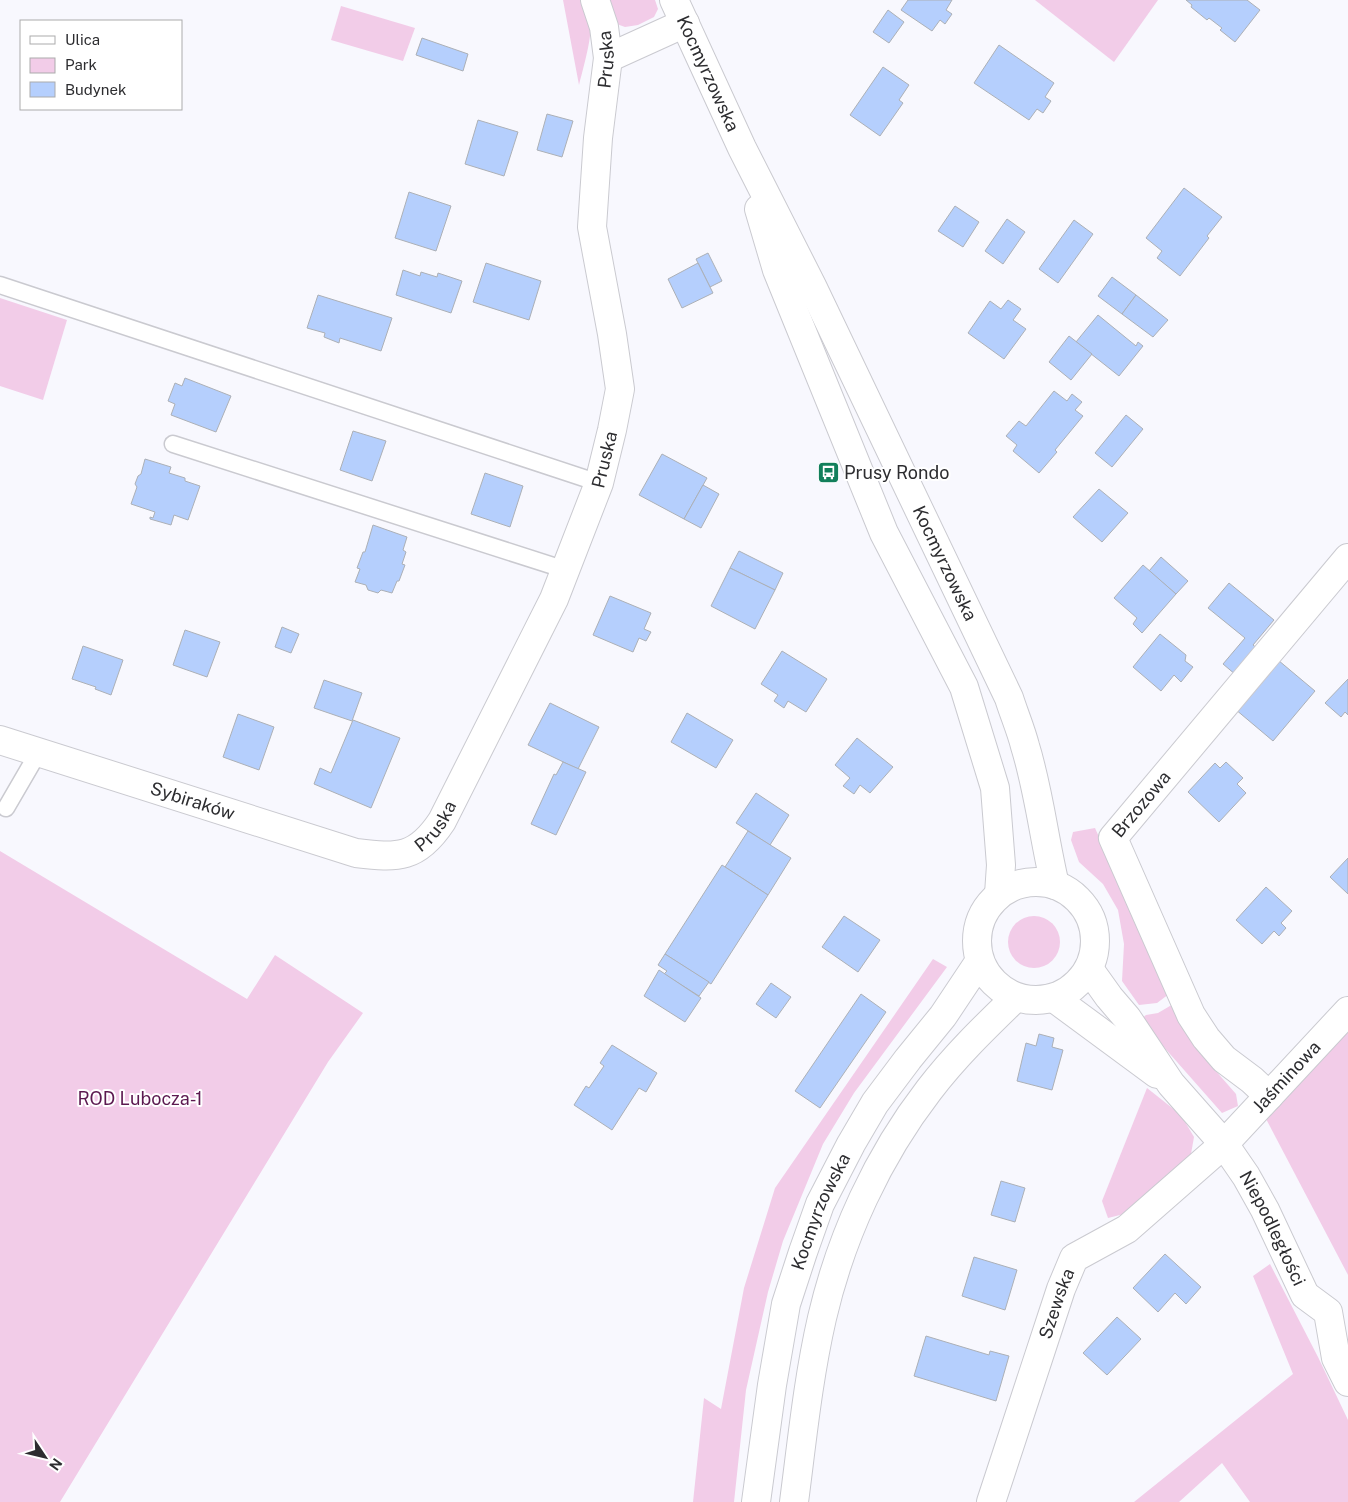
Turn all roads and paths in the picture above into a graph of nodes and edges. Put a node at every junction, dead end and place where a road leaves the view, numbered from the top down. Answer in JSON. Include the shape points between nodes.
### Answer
{"nodes":[{"id":1,"x":595,"y":0,"type":"edge"},
{"id":2,"x":679,"y":12,"type":"edge"},
{"id":3,"x":608,"y":58,"type":"junction"},
{"id":4,"x":742,"y":148,"type":"junction"},
{"id":5,"x":0,"y":285,"type":"edge"},
{"id":6,"x":173,"y":444,"type":"dead end"},
{"id":7,"x":599,"y":483,"type":"junction"},
{"id":8,"x":1348,"y":558,"type":"edge"},
{"id":9,"x":566,"y":570,"type":"junction"},
{"id":10,"x":0,"y":740,"type":"edge"},
{"id":11,"x":38,"y":753,"type":"junction"},
{"id":12,"x":6,"y":808,"type":"dead end"},
{"id":13,"x":386,"y":857,"type":"joint"},
{"id":14,"x":1055,"y":885,"type":"junction"},
{"id":15,"x":999,"y":894,"type":"junction"},
{"id":16,"x":980,"y":962,"type":"junction"},
{"id":17,"x":1089,"y":969,"type":"junction"},
{"id":18,"x":1015,"y":998,"type":"junction"},
{"id":19,"x":1054,"y":998,"type":"junction"},
{"id":20,"x":1348,"y":1011,"type":"edge"},
{"id":21,"x":1171,"y":1084,"type":"junction"},
{"id":22,"x":1269,"y":1096,"type":"junction"},
{"id":23,"x":1224,"y":1144,"type":"junction"},
{"id":24,"x":1338,"y":1314,"type":"edge"},
{"id":25,"x":1348,"y":1382,"type":"edge"},
{"id":26,"x":756,"y":1502,"type":"edge"},
{"id":27,"x":794,"y":1502,"type":"edge"},
{"id":28,"x":991,"y":1502,"type":"edge"}],
"edges":[{"from":1,"to":3,"type":"street","name":"Pruska","via":[[604,27]]},
{"from":2,"to":3,"type":"street"},
{"from":2,"to":4,"type":"street","name":"Kocmyrzowska"},
{"from":3,"to":7,"type":"street","name":"Pruska","via":[[592,227],[620,389]]},
{"from":4,"to":14,"type":"street","name":"Kocmyrzowska","via":[[812,286],[1009,698],[1037,793]]},
{"from":4,"to":15,"type":"street","name":"Kocmyrzowska","via":[[777,270],[841,430],[884,533],[964,686],[995,788],[1001,865]]},
{"from":5,"to":7,"type":"lane"},
{"from":6,"to":9,"type":"lane"},
{"from":7,"to":9,"type":"street","name":"Pruska"},
{"from":8,"to":22,"type":"street","name":"Brzozowa","via":[[1113,838],[1191,1014],[1224,1059]]},
{"from":9,"to":13,"type":"street","name":"Pruska","via":[[442,821],[420,847]]},
{"from":10,"to":11,"type":"street","name":"Sybiraków"},
{"from":11,"to":12,"type":"lane"},
{"from":11,"to":13,"type":"street","name":"Sybiraków","via":[[356,854]]},
{"from":14,"to":15,"type":"street","via":[[1034,882],[1016,885]]},
{"from":14,"to":17,"type":"street","via":[[1070,892],[1084,906],[1092,922],[1095,941]]},
{"from":15,"to":16,"type":"street","via":[[986,908],[978,925],[976,943]]},
{"from":16,"to":18,"type":"street","via":[[994,984]]},
{"from":16,"to":26,"type":"street","name":"Kocmyrzowska","via":[[943,1016],[875,1103],[820,1204],[786,1304]]},
{"from":17,"to":19,"type":"street","via":[[1071,990]]},
{"from":17,"to":21,"type":"street","name":"Niepodległości"},
{"from":18,"to":19,"type":"street","via":[[1036,1001]]},
{"from":18,"to":27,"type":"street","name":"Kocmyrzowska","via":[[971,1041],[930,1089],[897,1135],[866,1192],[841,1250],[822,1317]]},
{"from":19,"to":21,"type":"street","name":"Niepodległości"},
{"from":20,"to":22,"type":"street","name":"Jaśminowa"},
{"from":21,"to":23,"type":"street","name":"Niepodległości"},
{"from":22,"to":23,"type":"street","name":"Jaśminowa"},
{"from":23,"to":24,"type":"street","name":"Niepodległości","via":[[1266,1210],[1305,1295]]},
{"from":23,"to":28,"type":"street","name":"Szewska","via":[[1127,1229],[1074,1258]]},
{"from":24,"to":25,"type":"street","name":"Niepodległości","via":[[1336,1358]]}]}
